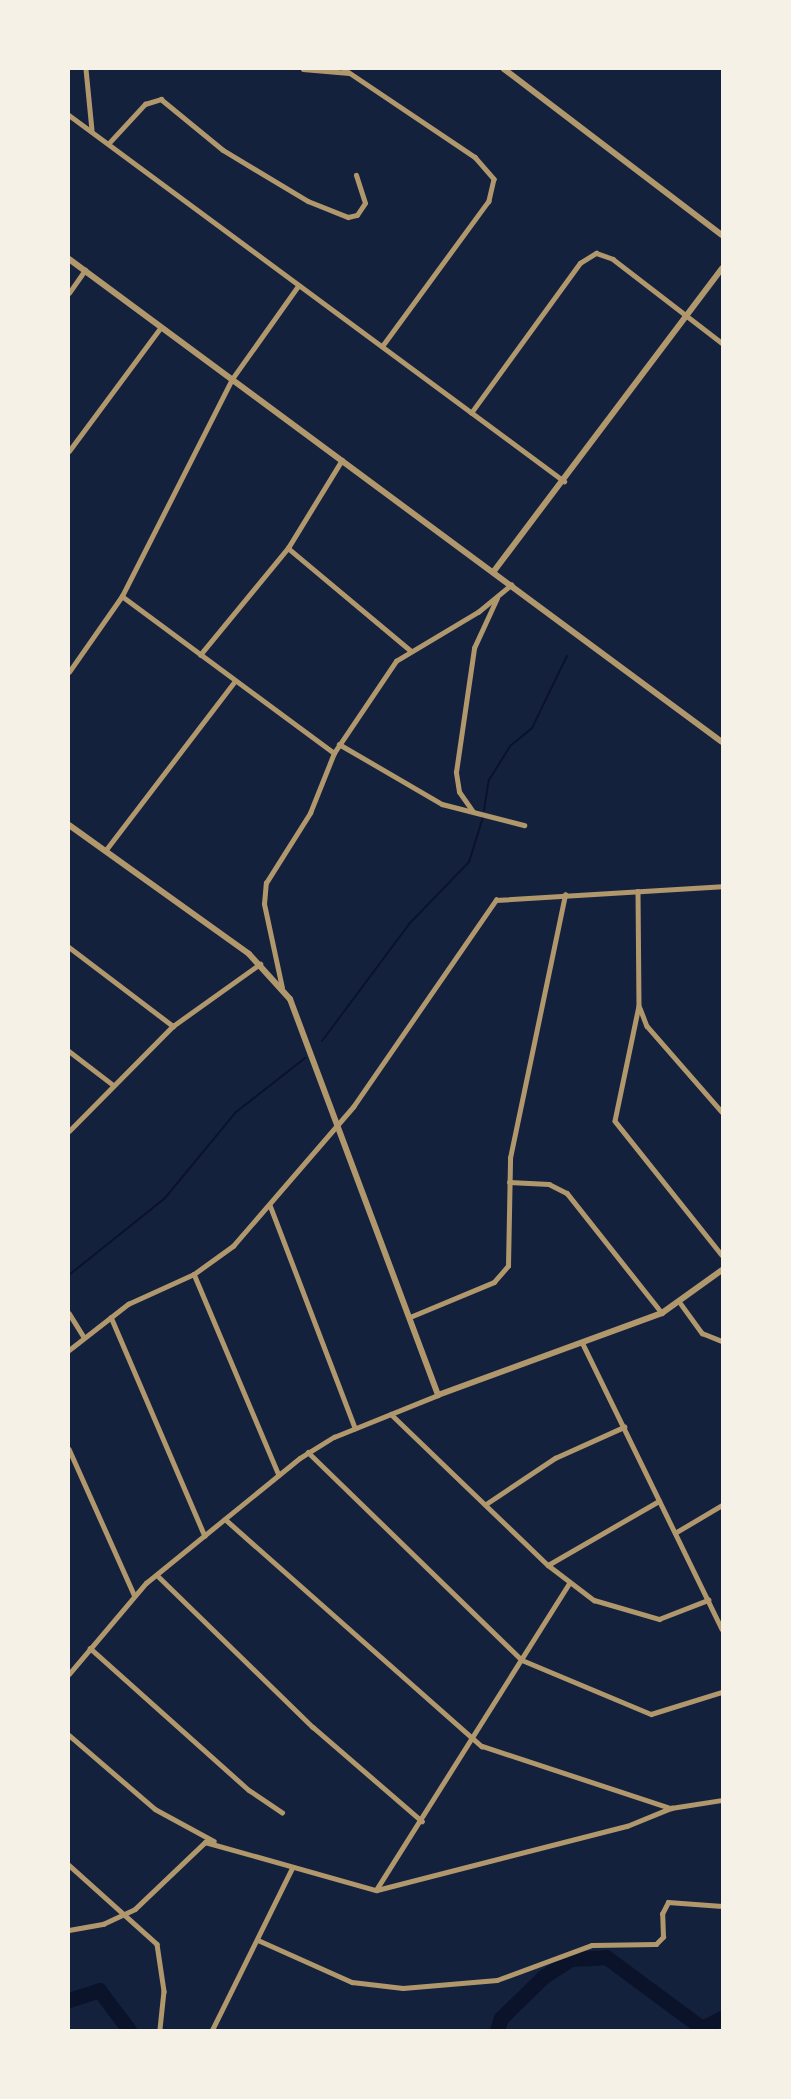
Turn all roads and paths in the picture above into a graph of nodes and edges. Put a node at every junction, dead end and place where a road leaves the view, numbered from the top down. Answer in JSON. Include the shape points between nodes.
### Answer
{"nodes":[{"id":1,"x":86,"y":69,"type":"edge"},
{"id":2,"x":303,"y":69,"type":"edge"},
{"id":3,"x":344,"y":69,"type":"edge"},
{"id":4,"x":504,"y":69,"type":"edge"},
{"id":5,"x":349,"y":73,"type":"junction"},
{"id":6,"x":69,"y":114,"type":"edge"},
{"id":7,"x":92,"y":130,"type":"junction"},
{"id":8,"x":109,"y":143,"type":"junction"},
{"id":9,"x":356,"y":175,"type":"dead end"},
{"id":10,"x":722,"y":235,"type":"edge"},
{"id":11,"x":69,"y":259,"type":"edge"},
{"id":12,"x":722,"y":268,"type":"edge"},
{"id":13,"x":85,"y":270,"type":"junction"},
{"id":14,"x":298,"y":286,"type":"junction"},
{"id":15,"x":69,"y":293,"type":"edge"},
{"id":16,"x":688,"y":316,"type":"junction"},
{"id":17,"x":161,"y":327,"type":"junction"},
{"id":18,"x":722,"y":343,"type":"edge"},
{"id":19,"x":383,"y":346,"type":"junction"},
{"id":20,"x":232,"y":379,"type":"junction"},
{"id":21,"x":471,"y":413,"type":"junction"},
{"id":22,"x":69,"y":451,"type":"edge"},
{"id":23,"x":342,"y":460,"type":"junction"},
{"id":24,"x":564,"y":481,"type":"junction"},
{"id":25,"x":288,"y":548,"type":"junction"},
{"id":26,"x":494,"y":571,"type":"junction"},
{"id":27,"x":511,"y":585,"type":"junction"},
{"id":28,"x":500,"y":594,"type":"junction"},
{"id":29,"x":122,"y":596,"type":"junction"},
{"id":30,"x":410,"y":650,"type":"junction"},
{"id":31,"x":200,"y":655,"type":"junction"},
{"id":32,"x":69,"y":672,"type":"edge"},
{"id":33,"x":234,"y":682,"type":"junction"},
{"id":34,"x":722,"y":742,"type":"edge"},
{"id":35,"x":339,"y":744,"type":"junction"},
{"id":36,"x":334,"y":753,"type":"junction"},
{"id":37,"x":473,"y":812,"type":"junction"},
{"id":38,"x":69,"y":825,"type":"edge"},
{"id":39,"x":524,"y":825,"type":"dead end"},
{"id":40,"x":105,"y":851,"type":"junction"},
{"id":41,"x":722,"y":886,"type":"edge"},
{"id":42,"x":638,"y":891,"type":"junction"},
{"id":43,"x":565,"y":895,"type":"junction"},
{"id":44,"x":69,"y":947,"type":"edge"},
{"id":45,"x":260,"y":964,"type":"junction"},
{"id":46,"x":282,"y":988,"type":"junction"},
{"id":47,"x":639,"y":1006,"type":"junction"},
{"id":48,"x":173,"y":1026,"type":"junction"},
{"id":49,"x":69,"y":1051,"type":"edge"},
{"id":50,"x":112,"y":1084,"type":"junction"},
{"id":51,"x":722,"y":1112,"type":"edge"},
{"id":52,"x":339,"y":1122,"type":"junction"},
{"id":53,"x":69,"y":1131,"type":"edge"},
{"id":54,"x":509,"y":1182,"type":"junction"},
{"id":55,"x":270,"y":1205,"type":"junction"},
{"id":56,"x":722,"y":1256,"type":"edge"},
{"id":57,"x":722,"y":1270,"type":"edge"},
{"id":58,"x":194,"y":1274,"type":"junction"},
{"id":59,"x":681,"y":1304,"type":"junction"},
{"id":60,"x":69,"y":1313,"type":"edge"},
{"id":61,"x":662,"y":1313,"type":"junction"},
{"id":62,"x":111,"y":1317,"type":"junction"},
{"id":63,"x":410,"y":1317,"type":"junction"},
{"id":64,"x":84,"y":1337,"type":"junction"},
{"id":65,"x":722,"y":1341,"type":"edge"},
{"id":66,"x":583,"y":1344,"type":"junction"},
{"id":67,"x":69,"y":1350,"type":"edge"},
{"id":68,"x":438,"y":1395,"type":"junction"},
{"id":69,"x":391,"y":1414,"type":"junction"},
{"id":70,"x":624,"y":1427,"type":"junction"},
{"id":71,"x":356,"y":1428,"type":"junction"},
{"id":72,"x":69,"y":1449,"type":"edge"},
{"id":73,"x":308,"y":1452,"type":"junction"},
{"id":74,"x":279,"y":1475,"type":"junction"},
{"id":75,"x":659,"y":1501,"type":"junction"},
{"id":76,"x":486,"y":1504,"type":"junction"},
{"id":77,"x":722,"y":1505,"type":"edge"},
{"id":78,"x":225,"y":1519,"type":"junction"},
{"id":79,"x":675,"y":1533,"type":"junction"},
{"id":80,"x":206,"y":1536,"type":"junction"},
{"id":81,"x":548,"y":1565,"type":"junction"},
{"id":82,"x":157,"y":1575,"type":"junction"},
{"id":83,"x":569,"y":1583,"type":"junction"},
{"id":84,"x":134,"y":1594,"type":"junction"},
{"id":85,"x":708,"y":1600,"type":"junction"},
{"id":86,"x":722,"y":1609,"type":"edge"},
{"id":87,"x":715,"y":1614,"type":"junction"},
{"id":88,"x":722,"y":1629,"type":"edge"},
{"id":89,"x":90,"y":1648,"type":"junction"},
{"id":90,"x":522,"y":1660,"type":"junction"},
{"id":91,"x":69,"y":1662,"type":"edge"},
{"id":92,"x":71,"y":1671,"type":"edge"},
{"id":93,"x":722,"y":1692,"type":"edge"},
{"id":94,"x":69,"y":1735,"type":"edge"},
{"id":95,"x":472,"y":1738,"type":"junction"},
{"id":96,"x":722,"y":1800,"type":"edge"},
{"id":97,"x":671,"y":1808,"type":"junction"},
{"id":98,"x":282,"y":1812,"type":"dead end"},
{"id":99,"x":422,"y":1821,"type":"junction"},
{"id":100,"x":214,"y":1841,"type":"junction"},
{"id":101,"x":69,"y":1865,"type":"edge"},
{"id":102,"x":292,"y":1868,"type":"junction"},
{"id":103,"x":376,"y":1890,"type":"junction"},
{"id":104,"x":722,"y":1906,"type":"edge"},
{"id":105,"x":127,"y":1914,"type":"junction"},
{"id":106,"x":69,"y":1930,"type":"edge"},
{"id":107,"x":258,"y":1940,"type":"junction"},
{"id":108,"x":160,"y":2030,"type":"edge"},
{"id":109,"x":212,"y":2030,"type":"edge"}],
"edges":[{"from":1,"to":7,"type":"street"},
{"from":2,"to":5,"type":"street"},
{"from":3,"to":5,"type":"street"},
{"from":4,"to":10,"type":"street"},
{"from":5,"to":19,"type":"street","via":[[475,157],[494,180],[489,201]]},
{"from":6,"to":7,"type":"street"},
{"from":7,"to":8,"type":"street"},
{"from":8,"to":9,"type":"street","via":[[145,104],[161,99],[205,138],[320,207],[357,215],[364,195]]},
{"from":8,"to":14,"type":"street"},
{"from":11,"to":13,"type":"street"},
{"from":12,"to":16,"type":"street"},
{"from":13,"to":15,"type":"street"},
{"from":13,"to":17,"type":"street"},
{"from":14,"to":19,"type":"street"},
{"from":14,"to":20,"type":"street"},
{"from":16,"to":18,"type":"street"},
{"from":16,"to":21,"type":"street","via":[[613,259],[596,253],[588,256]]},
{"from":16,"to":24,"type":"street"},
{"from":17,"to":20,"type":"street"},
{"from":17,"to":22,"type":"street"},
{"from":19,"to":21,"type":"street"},
{"from":20,"to":23,"type":"street"},
{"from":20,"to":29,"type":"street"},
{"from":21,"to":24,"type":"street"},
{"from":23,"to":25,"type":"street"},
{"from":23,"to":26,"type":"street"},
{"from":24,"to":26,"type":"street"},
{"from":25,"to":30,"type":"street"},
{"from":25,"to":31,"type":"street"},
{"from":26,"to":27,"type":"street"},
{"from":27,"to":28,"type":"street"},
{"from":27,"to":34,"type":"street"},
{"from":28,"to":30,"type":"street","via":[[478,612]]},
{"from":28,"to":37,"type":"street","via":[[474,648],[458,750],[459,792]]},
{"from":29,"to":31,"type":"street"},
{"from":29,"to":32,"type":"street"},
{"from":30,"to":35,"type":"street","via":[[376,685]]},
{"from":31,"to":33,"type":"street"},
{"from":33,"to":36,"type":"street"},
{"from":33,"to":40,"type":"street"},
{"from":35,"to":36,"type":"street"},
{"from":35,"to":37,"type":"street","via":[[431,800]]},
{"from":36,"to":46,"type":"street","via":[[310,813],[266,883],[264,904]]},
{"from":37,"to":39,"type":"street"},
{"from":38,"to":40,"type":"street"},
{"from":40,"to":45,"type":"street"},
{"from":41,"to":42,"type":"street"},
{"from":42,"to":43,"type":"street"},
{"from":42,"to":47,"type":"street"},
{"from":43,"to":52,"type":"street","via":[[496,900]]},
{"from":43,"to":54,"type":"street","via":[[514,1132]]},
{"from":44,"to":48,"type":"street"},
{"from":45,"to":46,"type":"street"},
{"from":45,"to":48,"type":"street"},
{"from":46,"to":52,"type":"street","via":[[305,1029]]},
{"from":47,"to":51,"type":"street","via":[[647,1026]]},
{"from":47,"to":56,"type":"street","via":[[617,1088],[615,1121]]},
{"from":48,"to":50,"type":"street"},
{"from":49,"to":50,"type":"street"},
{"from":50,"to":53,"type":"street"},
{"from":52,"to":55,"type":"street"},
{"from":52,"to":63,"type":"street"},
{"from":54,"to":61,"type":"street","via":[[549,1184],[567,1193]]},
{"from":54,"to":63,"type":"street","via":[[510,1257],[501,1276]]},
{"from":55,"to":58,"type":"street","via":[[233,1246]]},
{"from":55,"to":71,"type":"street"},
{"from":57,"to":59,"type":"street"},
{"from":58,"to":62,"type":"street","via":[[145,1294]]},
{"from":58,"to":74,"type":"street"},
{"from":59,"to":61,"type":"street"},
{"from":59,"to":65,"type":"street","via":[[702,1333]]},
{"from":60,"to":64,"type":"street"},
{"from":61,"to":66,"type":"street"},
{"from":62,"to":64,"type":"street"},
{"from":62,"to":80,"type":"street"},
{"from":63,"to":68,"type":"street"},
{"from":64,"to":67,"type":"street"},
{"from":66,"to":68,"type":"street"},
{"from":66,"to":70,"type":"street"},
{"from":68,"to":69,"type":"street"},
{"from":69,"to":71,"type":"street"},
{"from":69,"to":76,"type":"street"},
{"from":70,"to":75,"type":"street"},
{"from":70,"to":76,"type":"street","via":[[555,1458]]},
{"from":71,"to":73,"type":"street"},
{"from":72,"to":84,"type":"street"},
{"from":73,"to":74,"type":"street"},
{"from":73,"to":90,"type":"street"},
{"from":74,"to":78,"type":"street"},
{"from":75,"to":79,"type":"street"},
{"from":75,"to":81,"type":"street"},
{"from":76,"to":81,"type":"street"},
{"from":77,"to":79,"type":"street"},
{"from":78,"to":80,"type":"street"},
{"from":78,"to":95,"type":"street"},
{"from":79,"to":85,"type":"street"},
{"from":80,"to":82,"type":"street"},
{"from":81,"to":83,"type":"street"},
{"from":82,"to":84,"type":"street"},
{"from":82,"to":99,"type":"street","via":[[305,1720]]},
{"from":83,"to":85,"type":"street","via":[[594,1600],[648,1619],[672,1617]]},
{"from":83,"to":90,"type":"street"},
{"from":84,"to":89,"type":"street"},
{"from":85,"to":87,"type":"street"},
{"from":86,"to":87,"type":"street"},
{"from":87,"to":88,"type":"street"},
{"from":89,"to":92,"type":"street"},
{"from":89,"to":98,"type":"street","via":[[249,1790]]},
{"from":90,"to":93,"type":"street","via":[[651,1714]]},
{"from":90,"to":95,"type":"street"},
{"from":91,"to":92,"type":"street"},
{"from":94,"to":100,"type":"street","via":[[155,1809]]},
{"from":95,"to":97,"type":"street","via":[[505,1756]]},
{"from":95,"to":99,"type":"street"},
{"from":96,"to":97,"type":"street"},
{"from":97,"to":103,"type":"street","via":[[627,1826]]},
{"from":99,"to":103,"type":"street"},
{"from":100,"to":102,"type":"street"},
{"from":100,"to":105,"type":"street","via":[[197,1845]]},
{"from":101,"to":105,"type":"street"},
{"from":102,"to":103,"type":"street"},
{"from":102,"to":107,"type":"street"},
{"from":104,"to":107,"type":"street","via":[[668,1902],[662,1914],[663,1936],[656,1944],[592,1945],[497,1980],[403,1988],[352,1982]]},
{"from":105,"to":106,"type":"street"},
{"from":105,"to":108,"type":"street","via":[[157,1944],[164,1991]]},
{"from":107,"to":109,"type":"street"}]}
